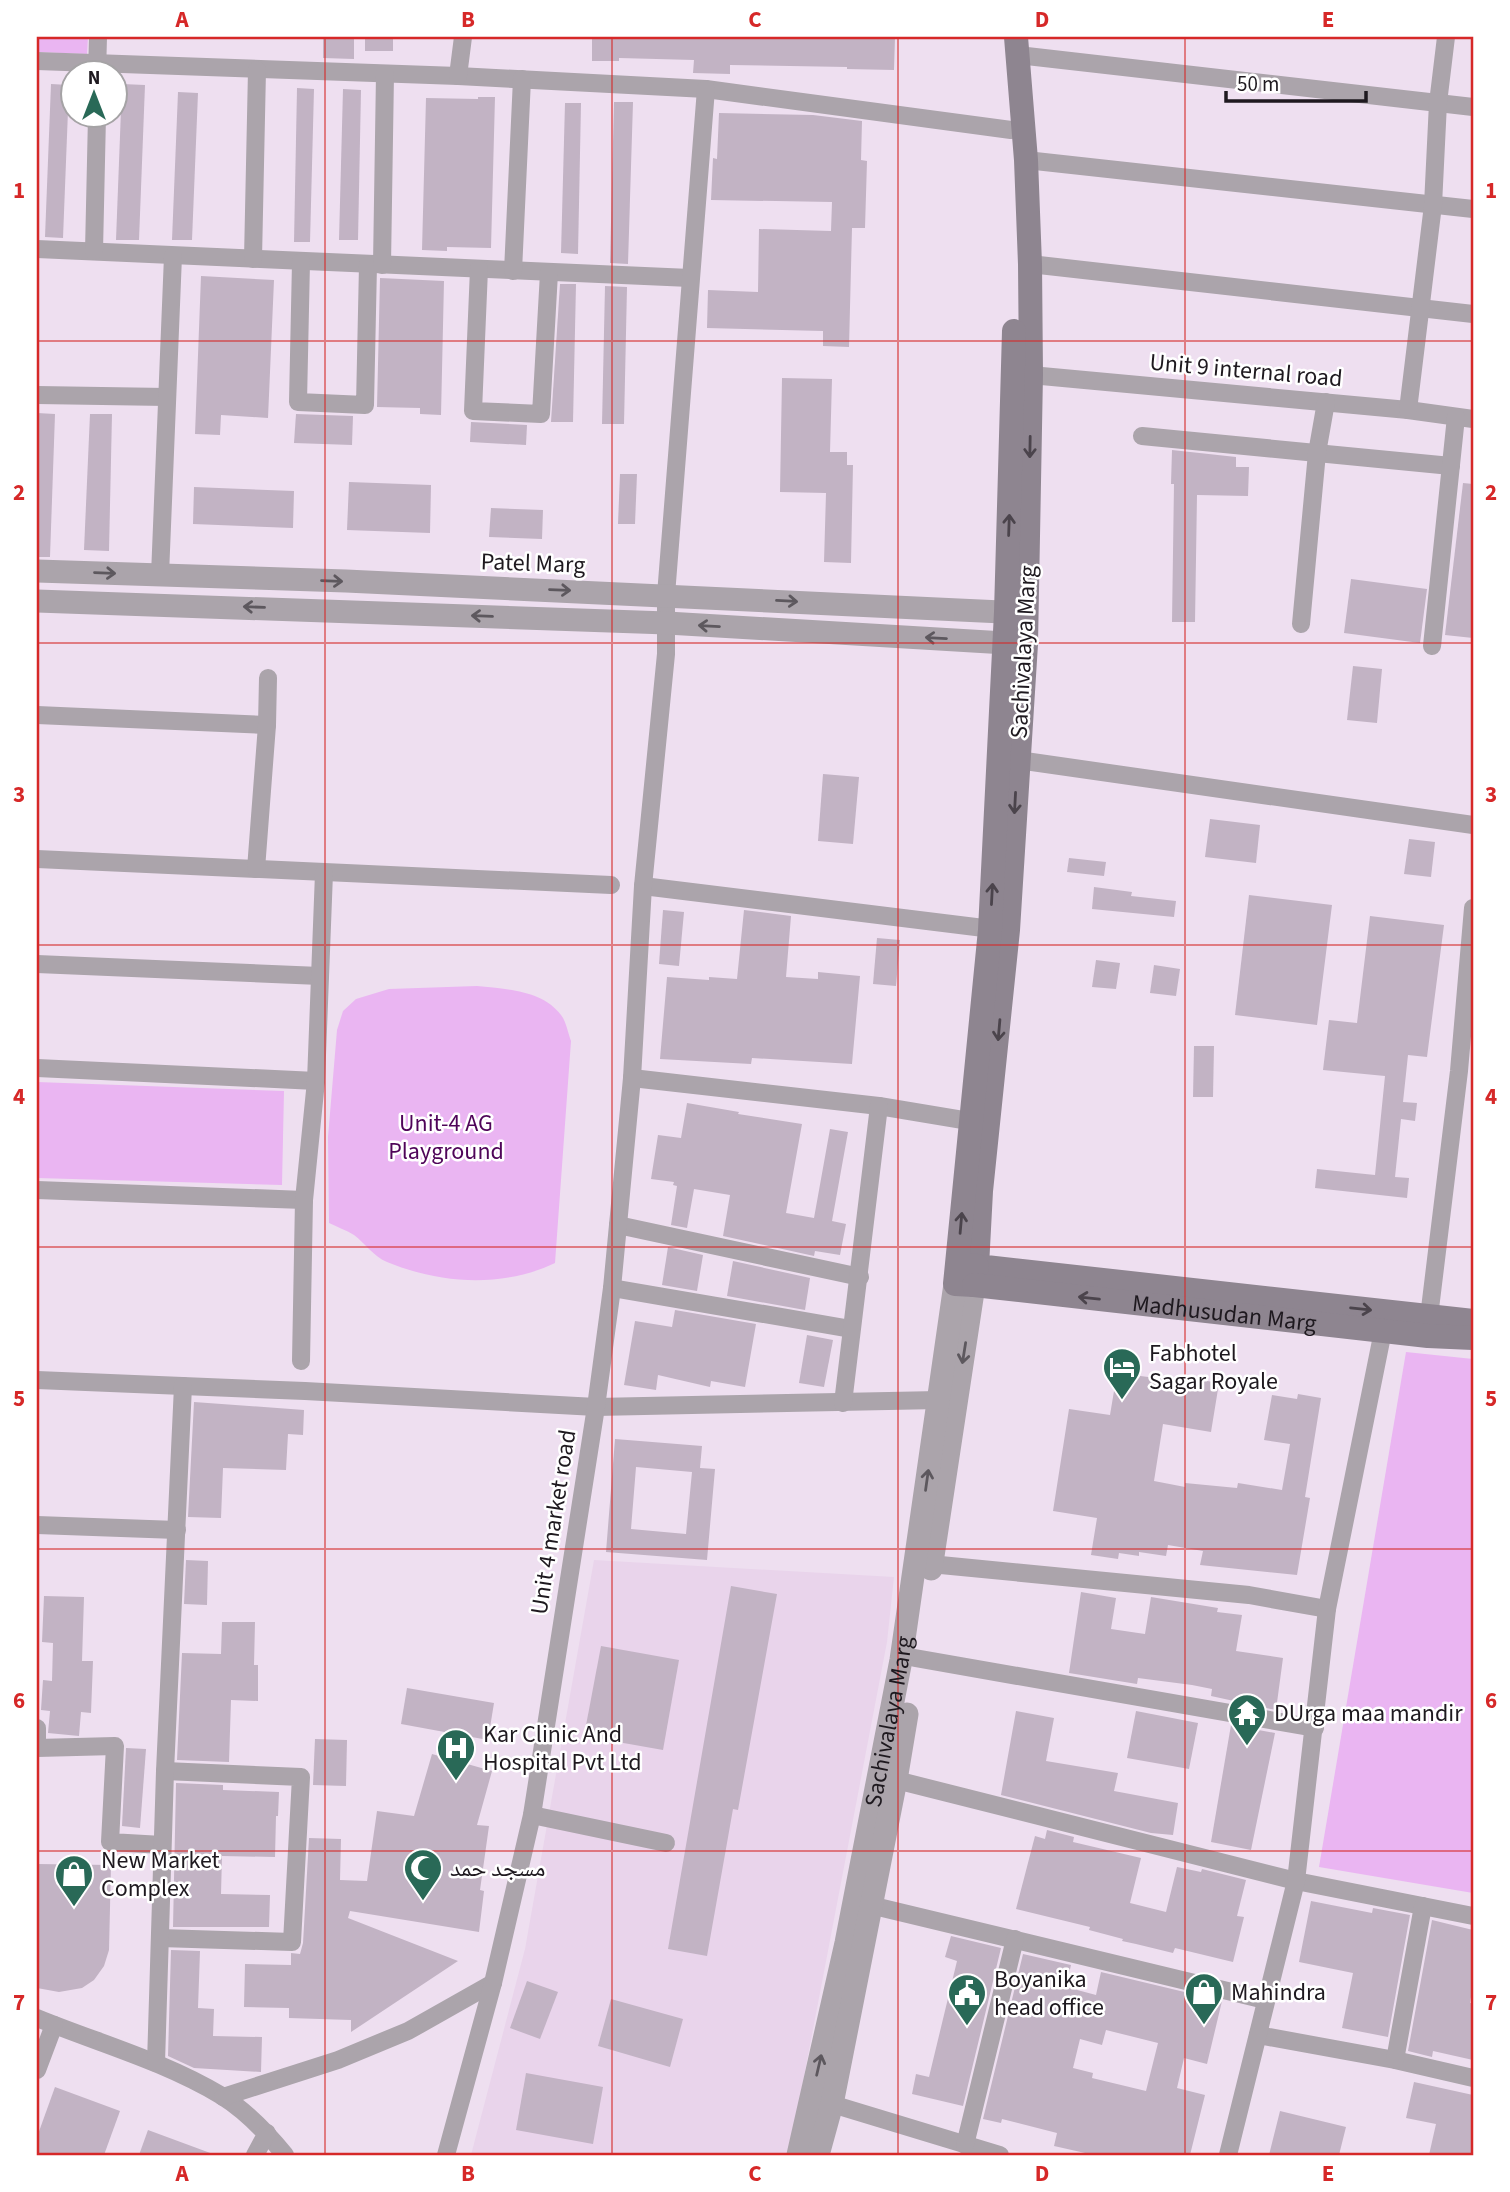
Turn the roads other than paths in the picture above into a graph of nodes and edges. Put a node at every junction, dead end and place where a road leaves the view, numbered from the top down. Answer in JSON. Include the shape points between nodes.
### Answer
{"nodes":[{"id":1,"x":98,"y":37,"type":"edge"},
{"id":2,"x":463,"y":37,"type":"edge"},
{"id":3,"x":1446,"y":37,"type":"edge"},
{"id":4,"x":1013,"y":43,"type":"edge"},
{"id":5,"x":98,"y":60,"type":"edge"},
{"id":6,"x":37,"y":61,"type":"edge"},
{"id":7,"x":60,"y":64,"type":"edge"},
{"id":8,"x":130,"y":68,"type":"edge"},
{"id":9,"x":257,"y":69,"type":"junction"},
{"id":10,"x":385,"y":75,"type":"junction"},
{"id":11,"x":458,"y":76,"type":"junction"},
{"id":12,"x":522,"y":79,"type":"junction"},
{"id":13,"x":706,"y":89,"type":"junction"},
{"id":14,"x":1438,"y":103,"type":"junction"},
{"id":15,"x":1473,"y":107,"type":"edge"},
{"id":16,"x":97,"y":130,"type":"edge"},
{"id":17,"x":1011,"y":130,"type":"junction"},
{"id":18,"x":1026,"y":160,"type":"junction"},
{"id":19,"x":1433,"y":205,"type":"junction"},
{"id":20,"x":1473,"y":209,"type":"edge"},
{"id":21,"x":37,"y":249,"type":"edge"},
{"id":22,"x":94,"y":251,"type":"junction"},
{"id":23,"x":173,"y":256,"type":"junction"},
{"id":24,"x":253,"y":259,"type":"junction"},
{"id":25,"x":301,"y":262,"type":"junction"},
{"id":26,"x":1030,"y":264,"type":"junction"},
{"id":27,"x":375,"y":265,"type":"junction"},
{"id":28,"x":479,"y":269,"type":"junction"},
{"id":29,"x":513,"y":271,"type":"junction"},
{"id":30,"x":548,"y":273,"type":"junction"},
{"id":31,"x":690,"y":278,"type":"junction"},
{"id":32,"x":1421,"y":308,"type":"junction"},
{"id":33,"x":1473,"y":314,"type":"edge"},
{"id":34,"x":1022,"y":374,"type":"junction"},
{"id":35,"x":37,"y":395,"type":"edge"},
{"id":36,"x":167,"y":397,"type":"junction"},
{"id":37,"x":1326,"y":402,"type":"junction"},
{"id":38,"x":1408,"y":410,"type":"junction"},
{"id":39,"x":1465,"y":418,"type":"edge"},
{"id":40,"x":1142,"y":436,"type":"dead end"},
{"id":41,"x":1317,"y":453,"type":"junction"},
{"id":42,"x":1451,"y":466,"type":"junction"},
{"id":43,"x":37,"y":571,"type":"edge"},
{"id":44,"x":160,"y":575,"type":"junction"},
{"id":45,"x":666,"y":595,"type":"junction"},
{"id":46,"x":37,"y":601,"type":"edge"},
{"id":47,"x":1016,"y":612,"type":"junction"},
{"id":48,"x":667,"y":623,"type":"junction"},
{"id":49,"x":1301,"y":624,"type":"dead end"},
{"id":50,"x":1015,"y":643,"type":"junction"},
{"id":51,"x":1432,"y":646,"type":"dead end"},
{"id":52,"x":268,"y":678,"type":"dead end"},
{"id":53,"x":37,"y":715,"type":"edge"},
{"id":54,"x":267,"y":725,"type":"junction"},
{"id":55,"x":1018,"y":760,"type":"junction"},
{"id":56,"x":1473,"y":825,"type":"edge"},
{"id":57,"x":37,"y":859,"type":"edge"},
{"id":58,"x":256,"y":869,"type":"junction"},
{"id":59,"x":324,"y":873,"type":"junction"},
{"id":60,"x":611,"y":885,"type":"dead end"},
{"id":61,"x":643,"y":886,"type":"junction"},
{"id":62,"x":1473,"y":908,"type":"edge"},
{"id":63,"x":999,"y":930,"type":"junction"},
{"id":64,"x":37,"y":964,"type":"edge"},
{"id":65,"x":320,"y":976,"type":"junction"},
{"id":66,"x":37,"y":1068,"type":"edge"},
{"id":67,"x":1466,"y":1072,"type":"edge"},
{"id":68,"x":632,"y":1078,"type":"junction"},
{"id":69,"x":316,"y":1081,"type":"junction"},
{"id":70,"x":879,"y":1105,"type":"junction"},
{"id":71,"x":980,"y":1121,"type":"junction"},
{"id":72,"x":37,"y":1190,"type":"edge"},
{"id":73,"x":304,"y":1200,"type":"junction"},
{"id":74,"x":618,"y":1226,"type":"junction"},
{"id":75,"x":966,"y":1275,"type":"junction"},
{"id":76,"x":860,"y":1277,"type":"junction"},
{"id":77,"x":612,"y":1288,"type":"junction"},
{"id":78,"x":1473,"y":1321,"type":"edge"},
{"id":79,"x":1428,"y":1327,"type":"junction"},
{"id":80,"x":851,"y":1329,"type":"junction"},
{"id":81,"x":1383,"y":1331,"type":"junction"},
{"id":82,"x":1473,"y":1338,"type":"edge"},
{"id":83,"x":300,"y":1361,"type":"dead end"},
{"id":84,"x":37,"y":1380,"type":"edge"},
{"id":85,"x":183,"y":1386,"type":"junction"},
{"id":86,"x":939,"y":1400,"type":"junction"},
{"id":87,"x":843,"y":1403,"type":"junction"},
{"id":88,"x":596,"y":1407,"type":"junction"},
{"id":89,"x":37,"y":1525,"type":"edge"},
{"id":90,"x":177,"y":1530,"type":"junction"},
{"id":91,"x":924,"y":1563,"type":"junction"},
{"id":92,"x":1327,"y":1609,"type":"junction"},
{"id":93,"x":915,"y":1658,"type":"junction"},
{"id":94,"x":37,"y":1728,"type":"edge"},
{"id":95,"x":1315,"y":1728,"type":"junction"},
{"id":96,"x":164,"y":1771,"type":"junction"},
{"id":97,"x":897,"y":1780,"type":"junction"},
{"id":98,"x":532,"y":1815,"type":"junction"},
{"id":99,"x":666,"y":1843,"type":"dead end"},
{"id":100,"x":162,"y":1845,"type":"junction"},
{"id":101,"x":1296,"y":1881,"type":"junction"},
{"id":102,"x":870,"y":1905,"type":"junction"},
{"id":103,"x":1423,"y":1906,"type":"junction"},
{"id":104,"x":1473,"y":1916,"type":"edge"},
{"id":105,"x":160,"y":1938,"type":"junction"},
{"id":106,"x":1015,"y":1939,"type":"junction"},
{"id":107,"x":493,"y":1983,"type":"junction"},
{"id":108,"x":1265,"y":2000,"type":"junction"},
{"id":109,"x":45,"y":2022,"type":"edge"},
{"id":110,"x":1258,"y":2035,"type":"junction"},
{"id":111,"x":1395,"y":2060,"type":"junction"},
{"id":112,"x":156,"y":2063,"type":"junction"},
{"id":113,"x":37,"y":2070,"type":"edge"},
{"id":114,"x":1473,"y":2078,"type":"edge"},
{"id":115,"x":223,"y":2097,"type":"junction"},
{"id":116,"x":822,"y":2101,"type":"junction"},
{"id":117,"x":267,"y":2133,"type":"junction"},
{"id":118,"x":965,"y":2145,"type":"junction"},
{"id":119,"x":256,"y":2155,"type":"edge"},
{"id":120,"x":285,"y":2155,"type":"edge"},
{"id":121,"x":446,"y":2155,"type":"edge"},
{"id":122,"x":799,"y":2155,"type":"edge"},
{"id":123,"x":818,"y":2155,"type":"edge"},
{"id":124,"x":1000,"y":2155,"type":"edge"},
{"id":125,"x":1228,"y":2155,"type":"edge"}],
"edges":[{"from":1,"to":5,"type":"street"},
{"from":2,"to":11,"type":"street"},
{"from":3,"to":14,"type":"street"},
{"from":4,"to":14,"type":"street"},
{"from":4,"to":17,"type":"main road","name":"Sachivalaya Marg"},
{"from":4,"to":18,"type":"main road","name":"Sachivalaya Marg"},
{"from":6,"to":7,"type":"street"},
{"from":8,"to":9,"type":"street"},
{"from":9,"to":10,"type":"street"},
{"from":9,"to":24,"type":"street"},
{"from":10,"to":11,"type":"street"},
{"from":10,"to":27,"type":"street"},
{"from":11,"to":12,"type":"street"},
{"from":12,"to":13,"type":"street"},
{"from":12,"to":29,"type":"street"},
{"from":13,"to":17,"type":"street"},
{"from":13,"to":31,"type":"street","name":"Unit 4 market road"},
{"from":14,"to":15,"type":"street"},
{"from":14,"to":19,"type":"street"},
{"from":16,"to":22,"type":"street"},
{"from":17,"to":34,"type":"main road","name":"Sachivalaya Marg","via":[[1015,300]]},
{"from":18,"to":19,"type":"street"},
{"from":18,"to":26,"type":"main road","name":"Sachivalaya Marg"},
{"from":19,"to":20,"type":"street"},
{"from":19,"to":32,"type":"street"},
{"from":21,"to":22,"type":"street"},
{"from":22,"to":23,"type":"street"},
{"from":23,"to":24,"type":"street"},
{"from":23,"to":36,"type":"street"},
{"from":24,"to":25,"type":"street"},
{"from":25,"to":27,"type":"street"},
{"from":25,"to":27,"type":"street","via":[[298,402],[365,405]]},
{"from":26,"to":32,"type":"street"},
{"from":26,"to":34,"type":"main road","name":"Sachivalaya Marg"},
{"from":27,"to":28,"type":"street"},
{"from":28,"to":29,"type":"street"},
{"from":28,"to":30,"type":"street","via":[[473,411],[541,414]]},
{"from":29,"to":30,"type":"street"},
{"from":30,"to":31,"type":"street"},
{"from":31,"to":45,"type":"street","name":"Unit 4 market road"},
{"from":32,"to":33,"type":"street"},
{"from":32,"to":38,"type":"street"},
{"from":34,"to":37,"type":"street","name":"Unit 9 internal road"},
{"from":34,"to":47,"type":"main road","name":"Sachivalaya Marg"},
{"from":35,"to":36,"type":"street"},
{"from":36,"to":44,"type":"street"},
{"from":37,"to":38,"type":"street","name":"Unit 9 internal road"},
{"from":37,"to":41,"type":"street"},
{"from":38,"to":39,"type":"street","name":"Unit 9 internal road"},
{"from":39,"to":42,"type":"street"},
{"from":40,"to":41,"type":"street"},
{"from":41,"to":42,"type":"street"},
{"from":41,"to":49,"type":"street"},
{"from":42,"to":51,"type":"street"},
{"from":43,"to":44,"type":"street","name":"Patel Marg","one_way":true},
{"from":44,"to":45,"type":"street","name":"Patel Marg","one_way":true},
{"from":45,"to":47,"type":"street","name":"Patel Marg","one_way":true},
{"from":45,"to":48,"type":"street","name":"Unit 4 market road"},
{"from":48,"to":46,"type":"street","one_way":true},
{"from":47,"to":50,"type":"main road","name":"Sachivalaya Marg"},
{"from":50,"to":48,"type":"street","one_way":true},
{"from":48,"to":61,"type":"street","name":"Unit 4 market road"},
{"from":50,"to":55,"type":"main road","name":"Sachivalaya Marg"},
{"from":63,"to":50,"type":"main road","name":"Sachivalaya Marg","one_way":true},
{"from":52,"to":54,"type":"street"},
{"from":53,"to":54,"type":"street"},
{"from":54,"to":58,"type":"street"},
{"from":55,"to":56,"type":"street"},
{"from":55,"to":63,"type":"main road","name":"Sachivalaya Marg","one_way":true},
{"from":57,"to":58,"type":"street"},
{"from":58,"to":59,"type":"street"},
{"from":59,"to":60,"type":"street"},
{"from":59,"to":65,"type":"street"},
{"from":61,"to":63,"type":"street"},
{"from":61,"to":68,"type":"street","name":"Unit 4 market road"},
{"from":62,"to":67,"type":"street"},
{"from":63,"to":71,"type":"main road","name":"Sachivalaya Marg"},
{"from":64,"to":65,"type":"street"},
{"from":65,"to":69,"type":"street"},
{"from":66,"to":69,"type":"street"},
{"from":67,"to":79,"type":"street"},
{"from":68,"to":70,"type":"street"},
{"from":68,"to":74,"type":"street","name":"Unit 4 market road"},
{"from":69,"to":73,"type":"street"},
{"from":70,"to":71,"type":"street"},
{"from":70,"to":76,"type":"street"},
{"from":71,"to":75,"type":"main road","name":"Sachivalaya Marg","via":[[981,1191]]},
{"from":72,"to":73,"type":"street"},
{"from":73,"to":83,"type":"street"},
{"from":74,"to":76,"type":"street"},
{"from":74,"to":77,"type":"street","name":"Unit 4 market road"},
{"from":75,"to":79,"type":"main road","name":"Madhusudan Marg","one_way":true},
{"from":81,"to":75,"type":"main road","name":"Madhusudan Marg","one_way":true},
{"from":75,"to":86,"type":"street","name":"Sachivalaya Marg"},
{"from":75,"to":91,"type":"street","name":"Sachivalaya Marg","one_way":true},
{"from":76,"to":80,"type":"street"},
{"from":77,"to":80,"type":"street"},
{"from":77,"to":88,"type":"street","name":"Unit 4 market road"},
{"from":78,"to":79,"type":"main road","name":"Madhusudan Marg"},
{"from":79,"to":81,"type":"main road","name":"Madhusudan Marg"},
{"from":79,"to":82,"type":"main road","name":"Madhusudan Marg"},
{"from":80,"to":87,"type":"street"},
{"from":81,"to":92,"type":"street"},
{"from":84,"to":85,"type":"street"},
{"from":85,"to":88,"type":"street"},
{"from":85,"to":90,"type":"street"},
{"from":86,"to":87,"type":"street"},
{"from":91,"to":86,"type":"street","name":"Sachivalaya Marg","one_way":true},
{"from":87,"to":88,"type":"street"},
{"from":88,"to":98,"type":"street","name":"Unit 4 market road"},
{"from":89,"to":90,"type":"street"},
{"from":90,"to":96,"type":"street"},
{"from":91,"to":92,"type":"street","via":[[1250,1595]]},
{"from":91,"to":93,"type":"street","name":"Sachivalaya Marg"},
{"from":116,"to":91,"type":"street","name":"Sachivalaya Marg","one_way":true,"via":[[879,1780]]},
{"from":92,"to":95,"type":"street"},
{"from":93,"to":95,"type":"street"},
{"from":93,"to":97,"type":"street","name":"Sachivalaya Marg"},
{"from":94,"to":100,"type":"street","via":[[37,1748],[116,1746],[110,1842]]},
{"from":95,"to":101,"type":"street"},
{"from":96,"to":100,"type":"street"},
{"from":96,"to":105,"type":"street","via":[[301,1777],[292,1942]]},
{"from":97,"to":101,"type":"street"},
{"from":97,"to":102,"type":"street","name":"Sachivalaya Marg"},
{"from":98,"to":99,"type":"street"},
{"from":98,"to":107,"type":"street","name":"Unit 4 market road"},
{"from":100,"to":105,"type":"street"},
{"from":101,"to":103,"type":"street"},
{"from":101,"to":108,"type":"street"},
{"from":102,"to":106,"type":"street"},
{"from":102,"to":116,"type":"street","name":"Sachivalaya Marg"},
{"from":103,"to":104,"type":"street"},
{"from":103,"to":111,"type":"street"},
{"from":105,"to":112,"type":"street"},
{"from":106,"to":108,"type":"street"},
{"from":106,"to":118,"type":"street"},
{"from":107,"to":115,"type":"street","via":[[408,2031]]},
{"from":107,"to":121,"type":"street","name":"Unit 4 market road"},
{"from":108,"to":110,"type":"street"},
{"from":109,"to":112,"type":"street"},
{"from":109,"to":113,"type":"street"},
{"from":110,"to":111,"type":"street"},
{"from":110,"to":125,"type":"street"},
{"from":111,"to":114,"type":"street"},
{"from":112,"to":115,"type":"street"},
{"from":115,"to":117,"type":"street"},
{"from":116,"to":118,"type":"street"},
{"from":116,"to":122,"type":"street","name":"Sachivalaya Marg"},
{"from":116,"to":123,"type":"street","name":"Sachivalaya Marg"},
{"from":117,"to":119,"type":"street"},
{"from":117,"to":120,"type":"street"},
{"from":118,"to":124,"type":"street"}]}
